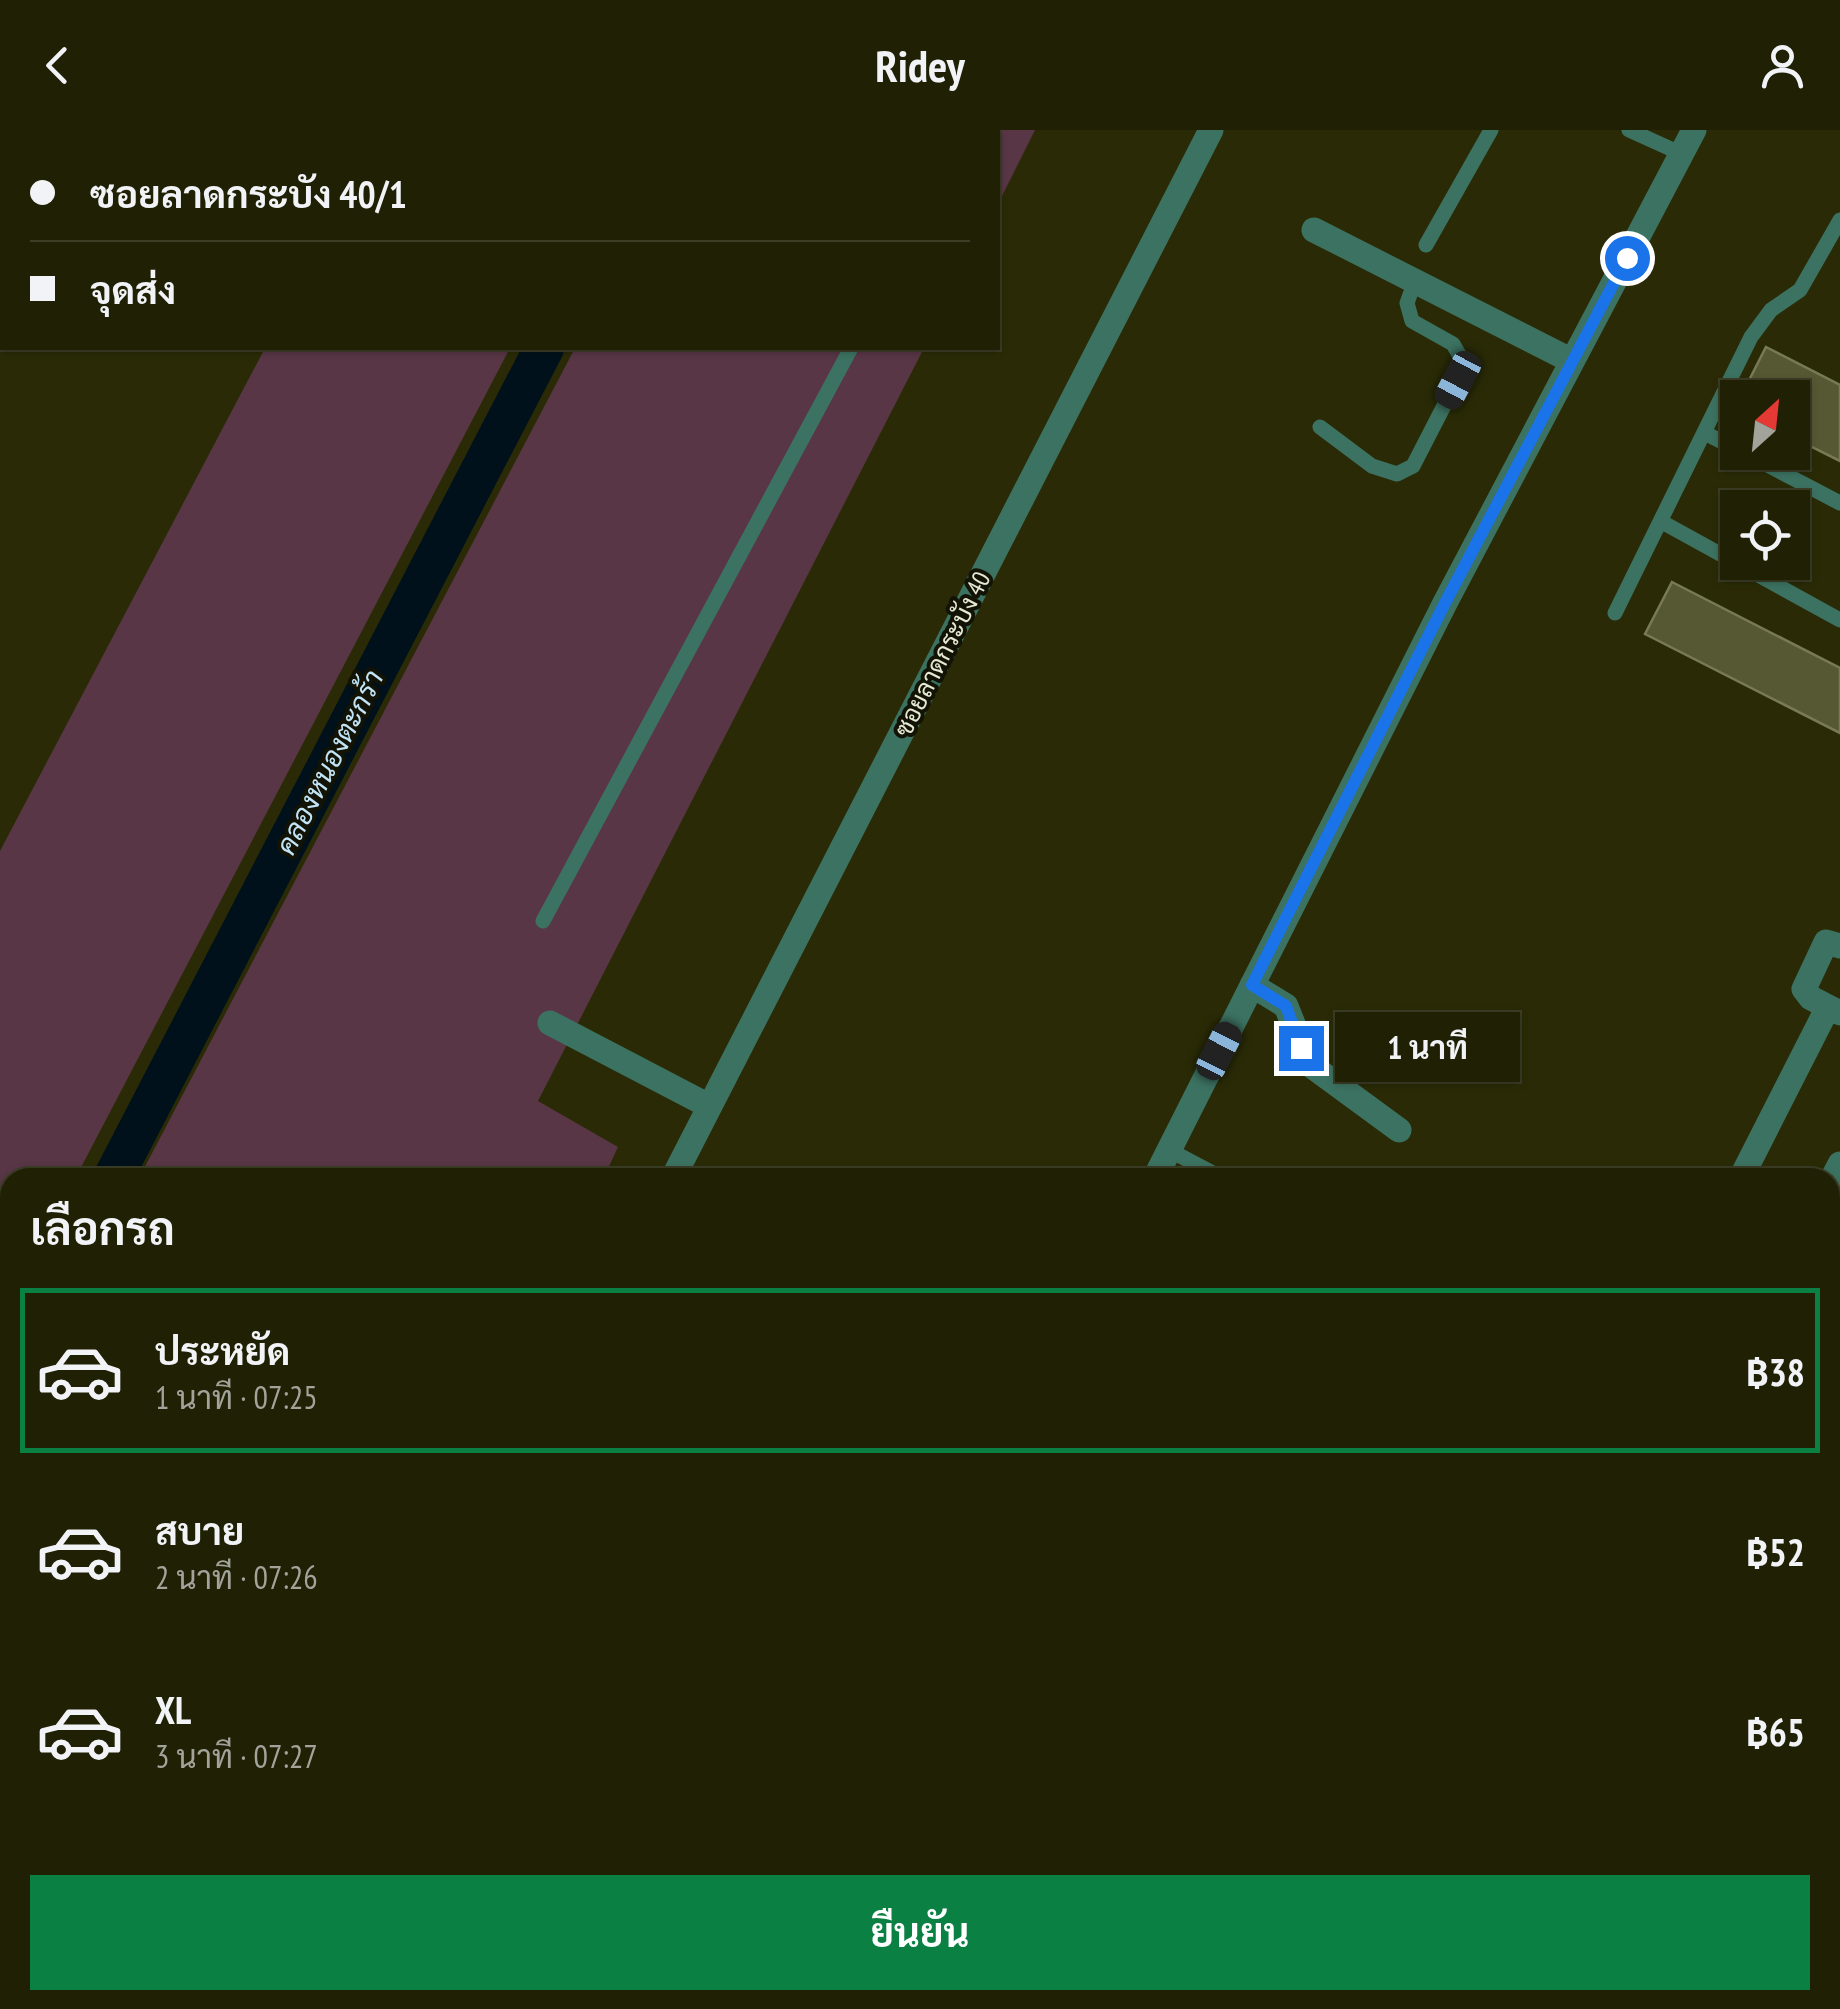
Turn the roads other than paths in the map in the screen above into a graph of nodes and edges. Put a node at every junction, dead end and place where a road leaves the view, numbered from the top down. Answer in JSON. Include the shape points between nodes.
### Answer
{"nodes":[{"id":1,"x":1210,"y":130,"type":"edge"},
{"id":2,"x":1490,"y":130,"type":"edge"},
{"id":3,"x":1629,"y":130,"type":"edge"},
{"id":4,"x":1694,"y":130,"type":"edge"},
{"id":5,"x":1682,"y":154,"type":"junction"},
{"id":6,"x":1840,"y":220,"type":"edge"},
{"id":7,"x":1314,"y":230,"type":"dead end"},
{"id":8,"x":1426,"y":245,"type":"dead end"},
{"id":9,"x":1415,"y":281,"type":"junction"},
{"id":10,"x":850,"y":350,"type":"edge"},
{"id":11,"x":1572,"y":360,"type":"junction"},
{"id":12,"x":1320,"y":426,"type":"dead end"},
{"id":13,"x":1705,"y":433,"type":"junction"},
{"id":14,"x":1720,"y":441,"type":"edge"},
{"id":15,"x":1777,"y":470,"type":"edge"},
{"id":16,"x":1840,"y":502,"type":"edge"},
{"id":17,"x":1662,"y":522,"type":"junction"},
{"id":18,"x":1614,"y":612,"type":"dead end"},
{"id":19,"x":1840,"y":620,"type":"edge"},
{"id":20,"x":543,"y":921,"type":"dead end"},
{"id":21,"x":1840,"y":946,"type":"edge"},
{"id":22,"x":1252,"y":985,"type":"junction"},
{"id":23,"x":1834,"y":1010,"type":"edge"},
{"id":24,"x":550,"y":1023,"type":"dead end"},
{"id":25,"x":709,"y":1106,"type":"junction"},
{"id":26,"x":1399,"y":1130,"type":"dead end"},
{"id":27,"x":1169,"y":1150,"type":"junction"},
{"id":28,"x":678,"y":1168,"type":"edge"},
{"id":29,"x":1161,"y":1168,"type":"edge"},
{"id":30,"x":1203,"y":1168,"type":"edge"},
{"id":31,"x":1747,"y":1168,"type":"edge"}],
"edges":[{"from":1,"to":25,"type":"street","name":"ซอยลาดกระบัง 40"},
{"from":2,"to":8,"type":"lane"},
{"from":3,"to":5,"type":"lane"},
{"from":4,"to":5,"type":"street"},
{"from":5,"to":11,"type":"street"},
{"from":6,"to":13,"type":"lane","via":[[1800,290],[1772,310],[1752,337]]},
{"from":7,"to":9,"type":"street"},
{"from":9,"to":11,"type":"street"},
{"from":9,"to":12,"type":"lane","via":[[1407,303],[1412,321],[1453,344],[1465,365],[1413,466],[1405,474],[1372,466]]},
{"from":10,"to":20,"type":"lane"},
{"from":11,"to":22,"type":"street"},
{"from":13,"to":14,"type":"lane"},
{"from":13,"to":17,"type":"lane"},
{"from":15,"to":16,"type":"lane"},
{"from":17,"to":18,"type":"lane"},
{"from":17,"to":19,"type":"lane"},
{"from":21,"to":23,"type":"street","via":[[1826,942],[1820,948],[1804,988]]},
{"from":22,"to":26,"type":"street","via":[[1286,1006],[1317,1071]]},
{"from":22,"to":27,"type":"street"},
{"from":23,"to":31,"type":"street"},
{"from":24,"to":25,"type":"street"},
{"from":25,"to":28,"type":"street","name":"ซอยลาดกระบัง 40"},
{"from":27,"to":29,"type":"street"},
{"from":27,"to":30,"type":"lane"}]}
